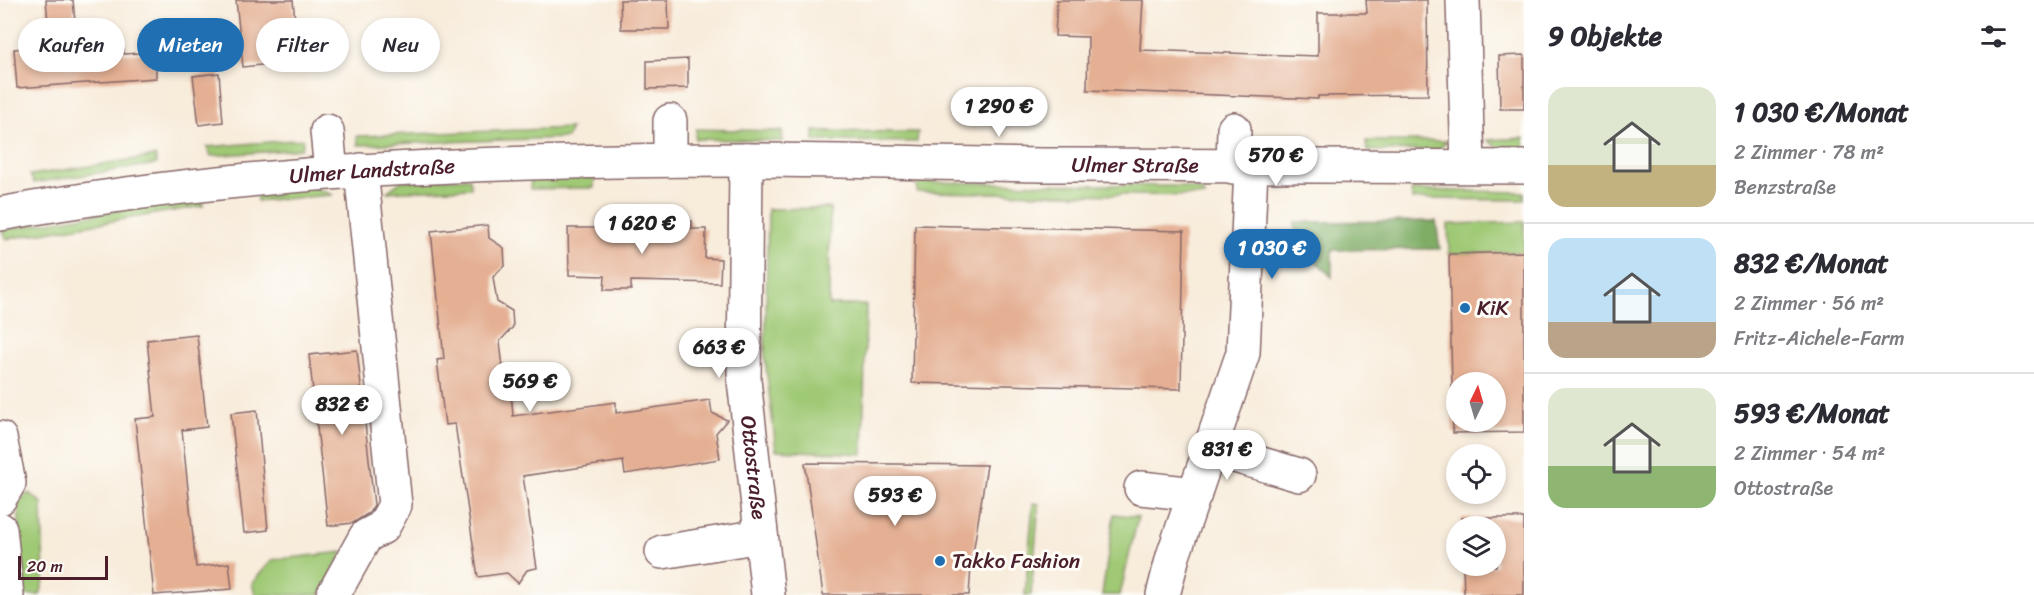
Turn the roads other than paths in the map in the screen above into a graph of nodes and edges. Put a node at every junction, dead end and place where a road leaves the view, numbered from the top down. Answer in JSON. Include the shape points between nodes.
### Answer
{"nodes":[{"id":1,"x":1463,"y":0,"type":"edge"},
{"id":2,"x":670,"y":122,"type":"dead end"},
{"id":3,"x":1234,"y":129,"type":"dead end"},
{"id":4,"x":327,"y":131,"type":"dead end"},
{"id":5,"x":670,"y":160,"type":"junction"},
{"id":6,"x":746,"y":160,"type":"junction"},
{"id":7,"x":1468,"y":166,"type":"junction"},
{"id":8,"x":1242,"y":167,"type":"junction"},
{"id":9,"x":1524,"y":167,"type":"edge"},
{"id":10,"x":346,"y":171,"type":"junction"},
{"id":11,"x":0,"y":214,"type":"edge"},
{"id":12,"x":0,"y":438,"type":"edge"},
{"id":13,"x":1211,"y":449,"type":"junction"},
{"id":14,"x":1299,"y":475,"type":"dead end"},
{"id":15,"x":1141,"y":488,"type":"dead end"},
{"id":16,"x":1195,"y":495,"type":"junction"},
{"id":17,"x":0,"y":498,"type":"edge"},
{"id":18,"x":0,"y":529,"type":"edge"},
{"id":19,"x":761,"y":536,"type":"junction"},
{"id":20,"x":662,"y":552,"type":"dead end"},
{"id":21,"x":7,"y":595,"type":"edge"},
{"id":22,"x":333,"y":595,"type":"edge"},
{"id":23,"x":768,"y":595,"type":"edge"},
{"id":24,"x":1163,"y":595,"type":"edge"}],
"edges":[{"from":1,"to":7,"type":"street"},
{"from":2,"to":5,"type":"street"},
{"from":3,"to":8,"type":"street"},
{"from":4,"to":10,"type":"street"},
{"from":5,"to":6,"type":"street","name":"Ulmer Landstraße"},
{"from":5,"to":10,"type":"street","name":"Ulmer Landstraße"},
{"from":6,"to":8,"type":"street","name":"Ulmer Straße"},
{"from":6,"to":19,"type":"street","name":"Ottostraße","via":[[744,380]]},
{"from":7,"to":8,"type":"street","name":"Ulmer Straße"},
{"from":7,"to":9,"type":"street","name":"Ulmer Straße"},
{"from":8,"to":13,"type":"street","via":[[1243,353]]},
{"from":10,"to":11,"type":"street","name":"Ulmer Landstraße","via":[[185,184]]},
{"from":10,"to":22,"type":"street","via":[[395,505],[382,527],[366,536]]},
{"from":12,"to":17,"type":"street","via":[[9,483]]},
{"from":13,"to":14,"type":"street"},
{"from":13,"to":16,"type":"street"},
{"from":15,"to":16,"type":"street"},
{"from":16,"to":24,"type":"street"},
{"from":18,"to":21,"type":"street"},
{"from":19,"to":20,"type":"street"},
{"from":19,"to":23,"type":"street","name":"Ottostraße"}]}
